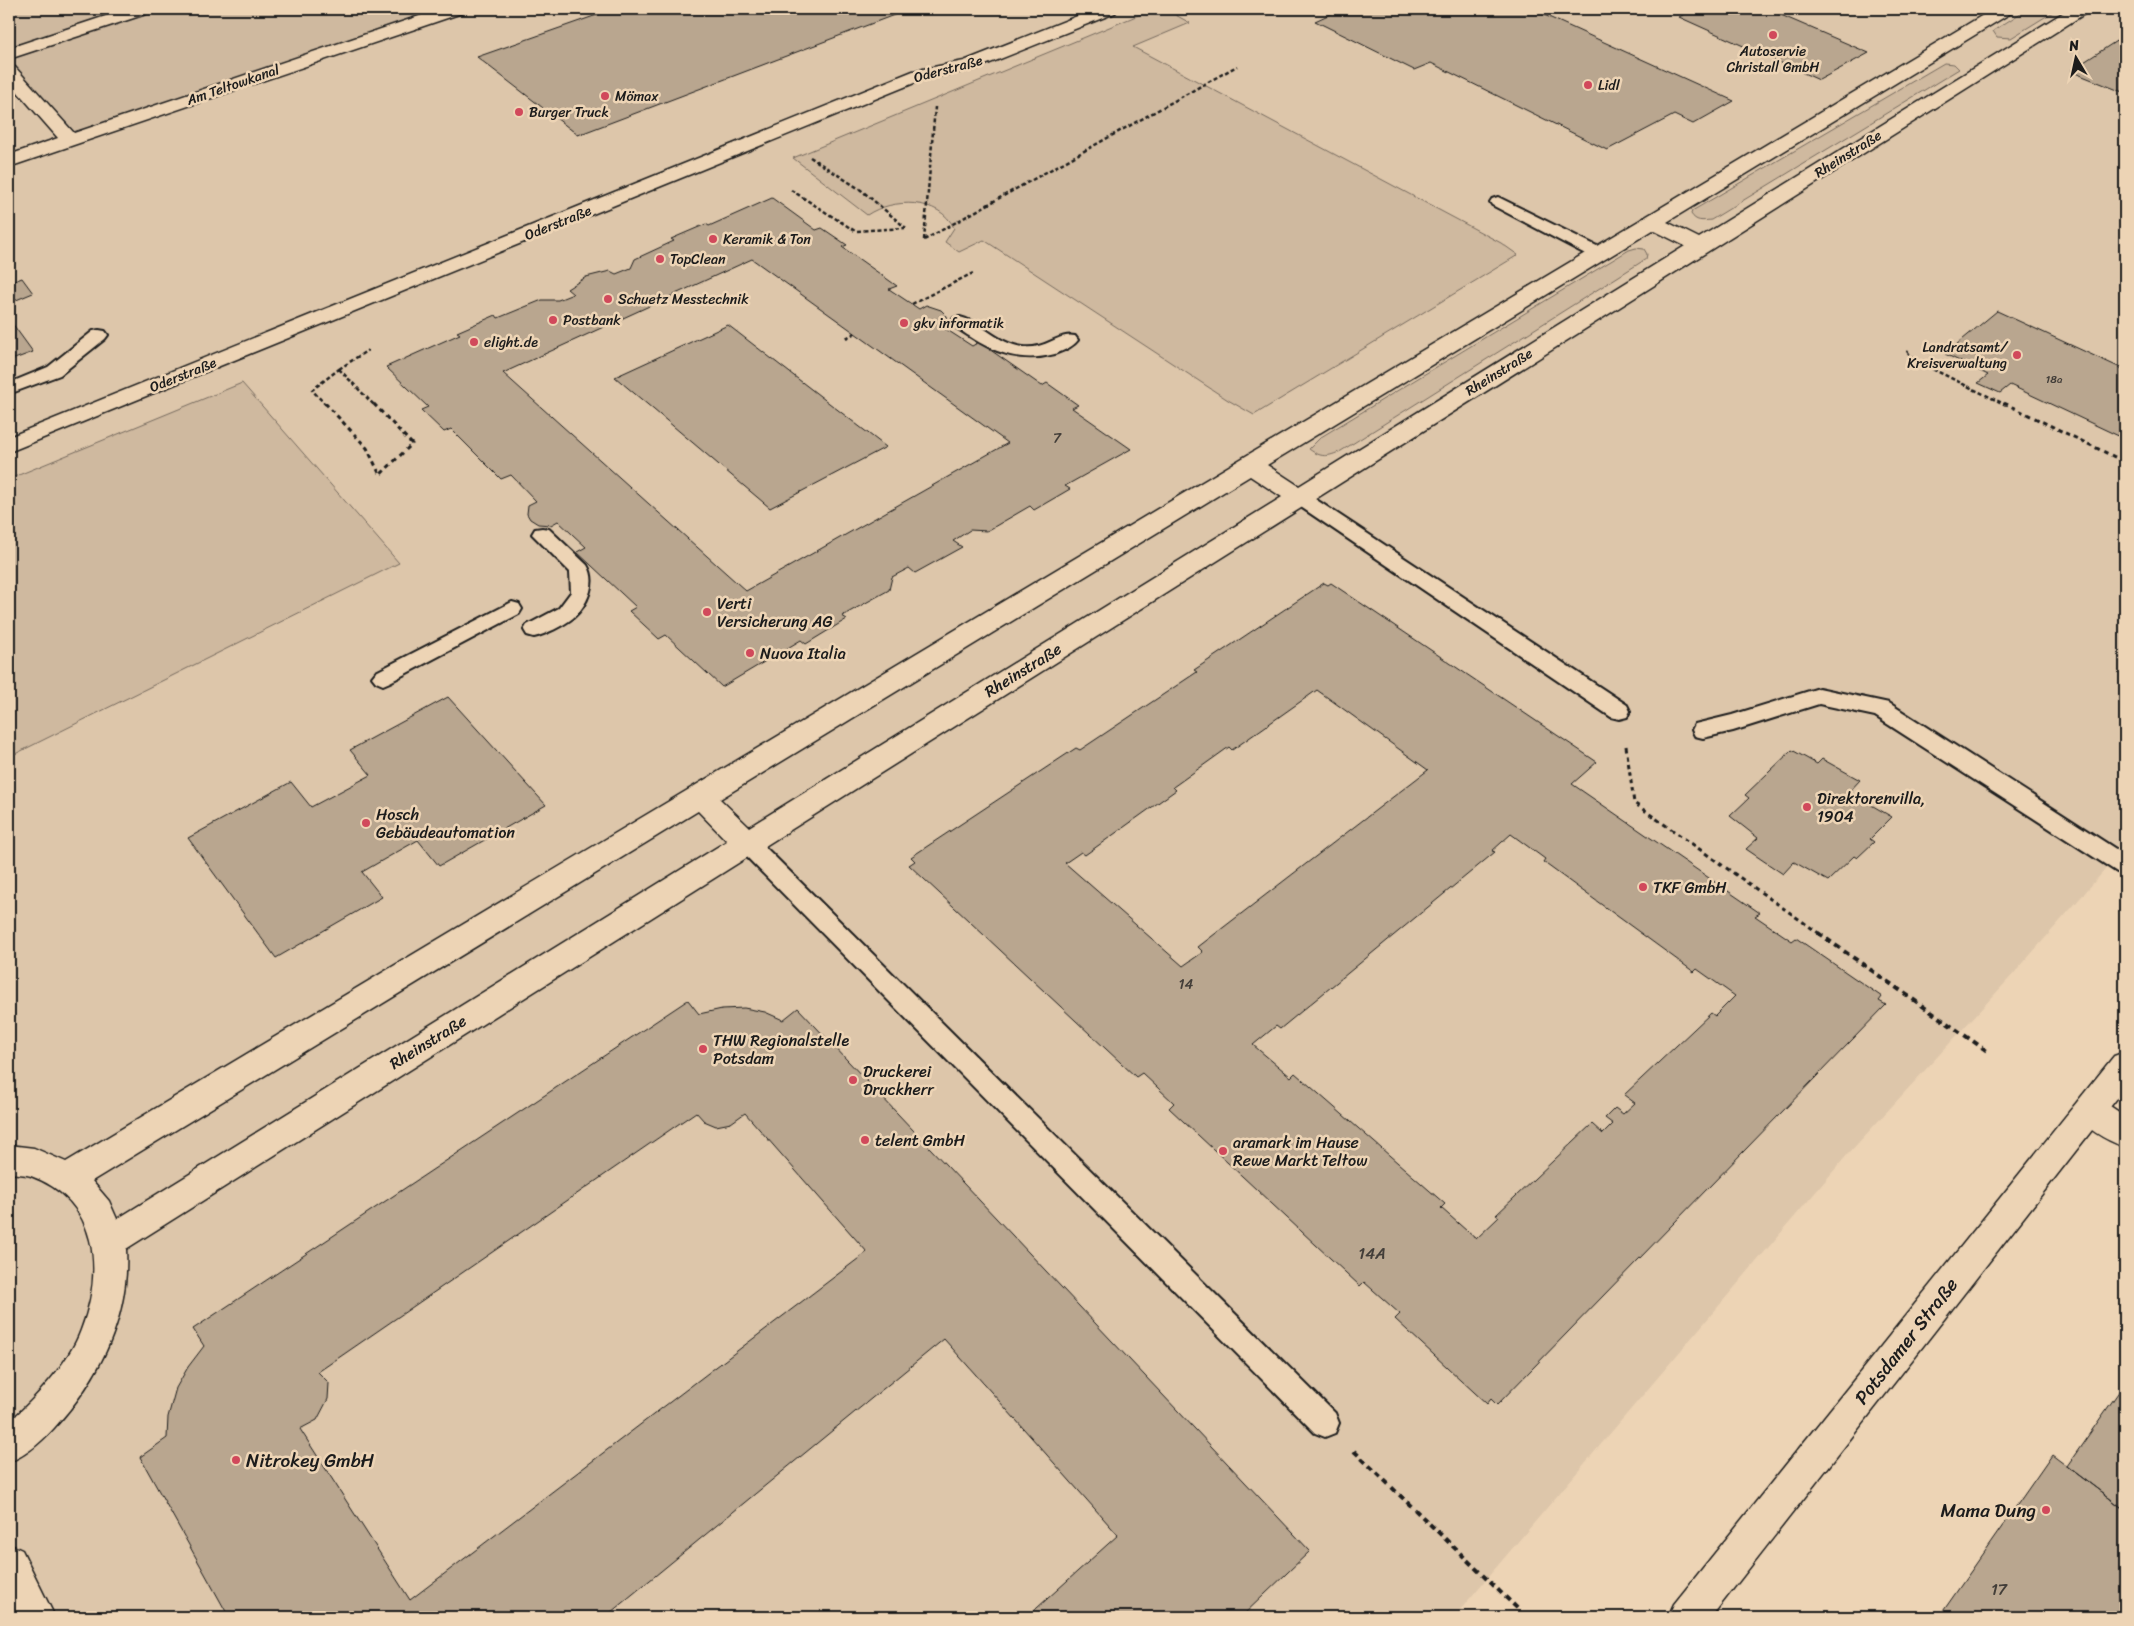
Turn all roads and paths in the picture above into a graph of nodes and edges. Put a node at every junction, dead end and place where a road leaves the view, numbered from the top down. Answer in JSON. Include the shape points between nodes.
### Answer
{"nodes":[{"id":1,"x":143,"y":9,"type":"edge"},
{"id":2,"x":456,"y":9,"type":"edge"},
{"id":3,"x":1109,"y":9,"type":"edge"},
{"id":4,"x":2005,"y":9,"type":"edge"},
{"id":5,"x":2080,"y":9,"type":"edge"},
{"id":6,"x":1949,"y":43,"type":"junction"},
{"id":7,"x":959,"y":50,"type":"dead end"},
{"id":8,"x":9,"y":54,"type":"edge"},
{"id":9,"x":1983,"y":56,"type":"junction"},
{"id":10,"x":1237,"y":66,"type":"dead end"},
{"id":11,"x":9,"y":71,"type":"edge"},
{"id":12,"x":919,"y":75,"type":"junction"},
{"id":13,"x":935,"y":103,"type":"dead end"},
{"id":14,"x":70,"y":140,"type":"junction"},
{"id":15,"x":807,"y":155,"type":"dead end"},
{"id":16,"x":9,"y":160,"type":"edge"},
{"id":17,"x":791,"y":190,"type":"dead end"},
{"id":18,"x":1498,"y":202,"type":"dead end"},
{"id":19,"x":1652,"y":222,"type":"junction"},
{"id":20,"x":1700,"y":246,"type":"junction"},
{"id":21,"x":1599,"y":254,"type":"junction"},
{"id":22,"x":973,"y":274,"type":"dead end"},
{"id":23,"x":912,"y":304,"type":"dead end"},
{"id":24,"x":960,"y":322,"type":"dead end"},
{"id":25,"x":855,"y":333,"type":"dead end"},
{"id":26,"x":99,"y":335,"type":"dead end"},
{"id":27,"x":846,"y":338,"type":"dead end"},
{"id":28,"x":1069,"y":340,"type":"dead end"},
{"id":29,"x":368,"y":350,"type":"dead end"},
{"id":30,"x":1907,"y":351,"type":"dead end"},
{"id":31,"x":338,"y":368,"type":"junction"},
{"id":32,"x":9,"y":389,"type":"edge"},
{"id":33,"x":9,"y":445,"type":"edge"},
{"id":34,"x":2125,"y":462,"type":"edge"},
{"id":35,"x":1250,"y":465,"type":"junction"},
{"id":36,"x":1299,"y":497,"type":"junction"},
{"id":37,"x":542,"y":534,"type":"dead end"},
{"id":38,"x":512,"y":609,"type":"dead end"},
{"id":39,"x":534,"y":630,"type":"dead end"},
{"id":40,"x":382,"y":677,"type":"dead end"},
{"id":41,"x":1619,"y":711,"type":"joint"},
{"id":42,"x":1703,"y":730,"type":"dead end"},
{"id":43,"x":700,"y":796,"type":"junction"},
{"id":44,"x":747,"y":843,"type":"junction"},
{"id":45,"x":2125,"y":866,"type":"edge"},
{"id":46,"x":1990,"y":1053,"type":"dead end"},
{"id":47,"x":2125,"y":1065,"type":"edge"},
{"id":48,"x":2090,"y":1110,"type":"junction"},
{"id":49,"x":2125,"y":1133,"type":"edge"},
{"id":50,"x":9,"y":1159,"type":"edge"},
{"id":51,"x":68,"y":1178,"type":"junction"},
{"id":52,"x":110,"y":1242,"type":"junction"},
{"id":53,"x":1325,"y":1423,"type":"joint"},
{"id":54,"x":9,"y":1444,"type":"edge"},
{"id":55,"x":9,"y":1563,"type":"edge"},
{"id":56,"x":1519,"y":1610,"type":"dead end"},
{"id":57,"x":36,"y":1617,"type":"edge"},
{"id":58,"x":1687,"y":1617,"type":"edge"}],
"edges":[{"from":1,"to":8,"type":"street"},
{"from":2,"to":14,"type":"street","name":"Am Teltowkanal"},
{"from":3,"to":12,"type":"street","name":"Oderstraße","via":[[969,66]]},
{"from":4,"to":6,"type":"street"},
{"from":5,"to":9,"type":"street","name":"Rheinstraße"},
{"from":6,"to":9,"type":"street"},
{"from":6,"to":19,"type":"street"},
{"from":7,"to":12,"type":"street","name":"Oderstraße"},
{"from":9,"to":20,"type":"street","name":"Rheinstraße"},
{"from":10,"to":13,"type":"path","via":[[924,240]]},
{"from":11,"to":14,"type":"street"},
{"from":12,"to":33,"type":"street","name":"Oderstraße"},
{"from":14,"to":16,"type":"street","name":"Am Teltowkanal"},
{"from":15,"to":17,"type":"path","via":[[861,190],[906,228],[855,231]]},
{"from":18,"to":21,"type":"lane"},
{"from":19,"to":20,"type":"street"},
{"from":19,"to":21,"type":"street"},
{"from":20,"to":36,"type":"street","name":"Rheinstraße"},
{"from":21,"to":35,"type":"street"},
{"from":22,"to":23,"type":"path"},
{"from":24,"to":28,"type":"lane","via":[[1005,350],[1026,353],[1057,348]]},
{"from":25,"to":27,"type":"path"},
{"from":26,"to":32,"type":"lane","via":[[54,371]]},
{"from":29,"to":31,"type":"path"},
{"from":30,"to":34,"type":"path","via":[[1914,360]]},
{"from":31,"to":31,"type":"path","via":[[412,444],[380,476],[367,448],[312,390]]},
{"from":35,"to":36,"type":"street"},
{"from":35,"to":43,"type":"street"},
{"from":36,"to":41,"type":"lane"},
{"from":36,"to":44,"type":"street","name":"Rheinstraße"},
{"from":37,"to":39,"type":"lane","via":[[580,570],[581,592],[566,614]]},
{"from":38,"to":40,"type":"lane"},
{"from":41,"to":46,"type":"path","via":[[1634,803]]},
{"from":42,"to":45,"type":"lane","via":[[1819,696],[1881,709]]},
{"from":43,"to":44,"type":"street"},
{"from":43,"to":51,"type":"street"},
{"from":44,"to":52,"type":"street","name":"Rheinstraße"},
{"from":44,"to":53,"type":"lane"},
{"from":47,"to":48,"type":"street","name":"Potsdamer Straße"},
{"from":48,"to":49,"type":"street"},
{"from":48,"to":58,"type":"street","name":"Potsdamer Straße"},
{"from":50,"to":51,"type":"street","via":[[33,1162]]},
{"from":51,"to":52,"type":"street","via":[[87,1195],[101,1217]]},
{"from":52,"to":54,"type":"street","via":[[110,1288],[95,1338],[64,1389]]},
{"from":53,"to":56,"type":"path"},
{"from":55,"to":57,"type":"street"}]}
